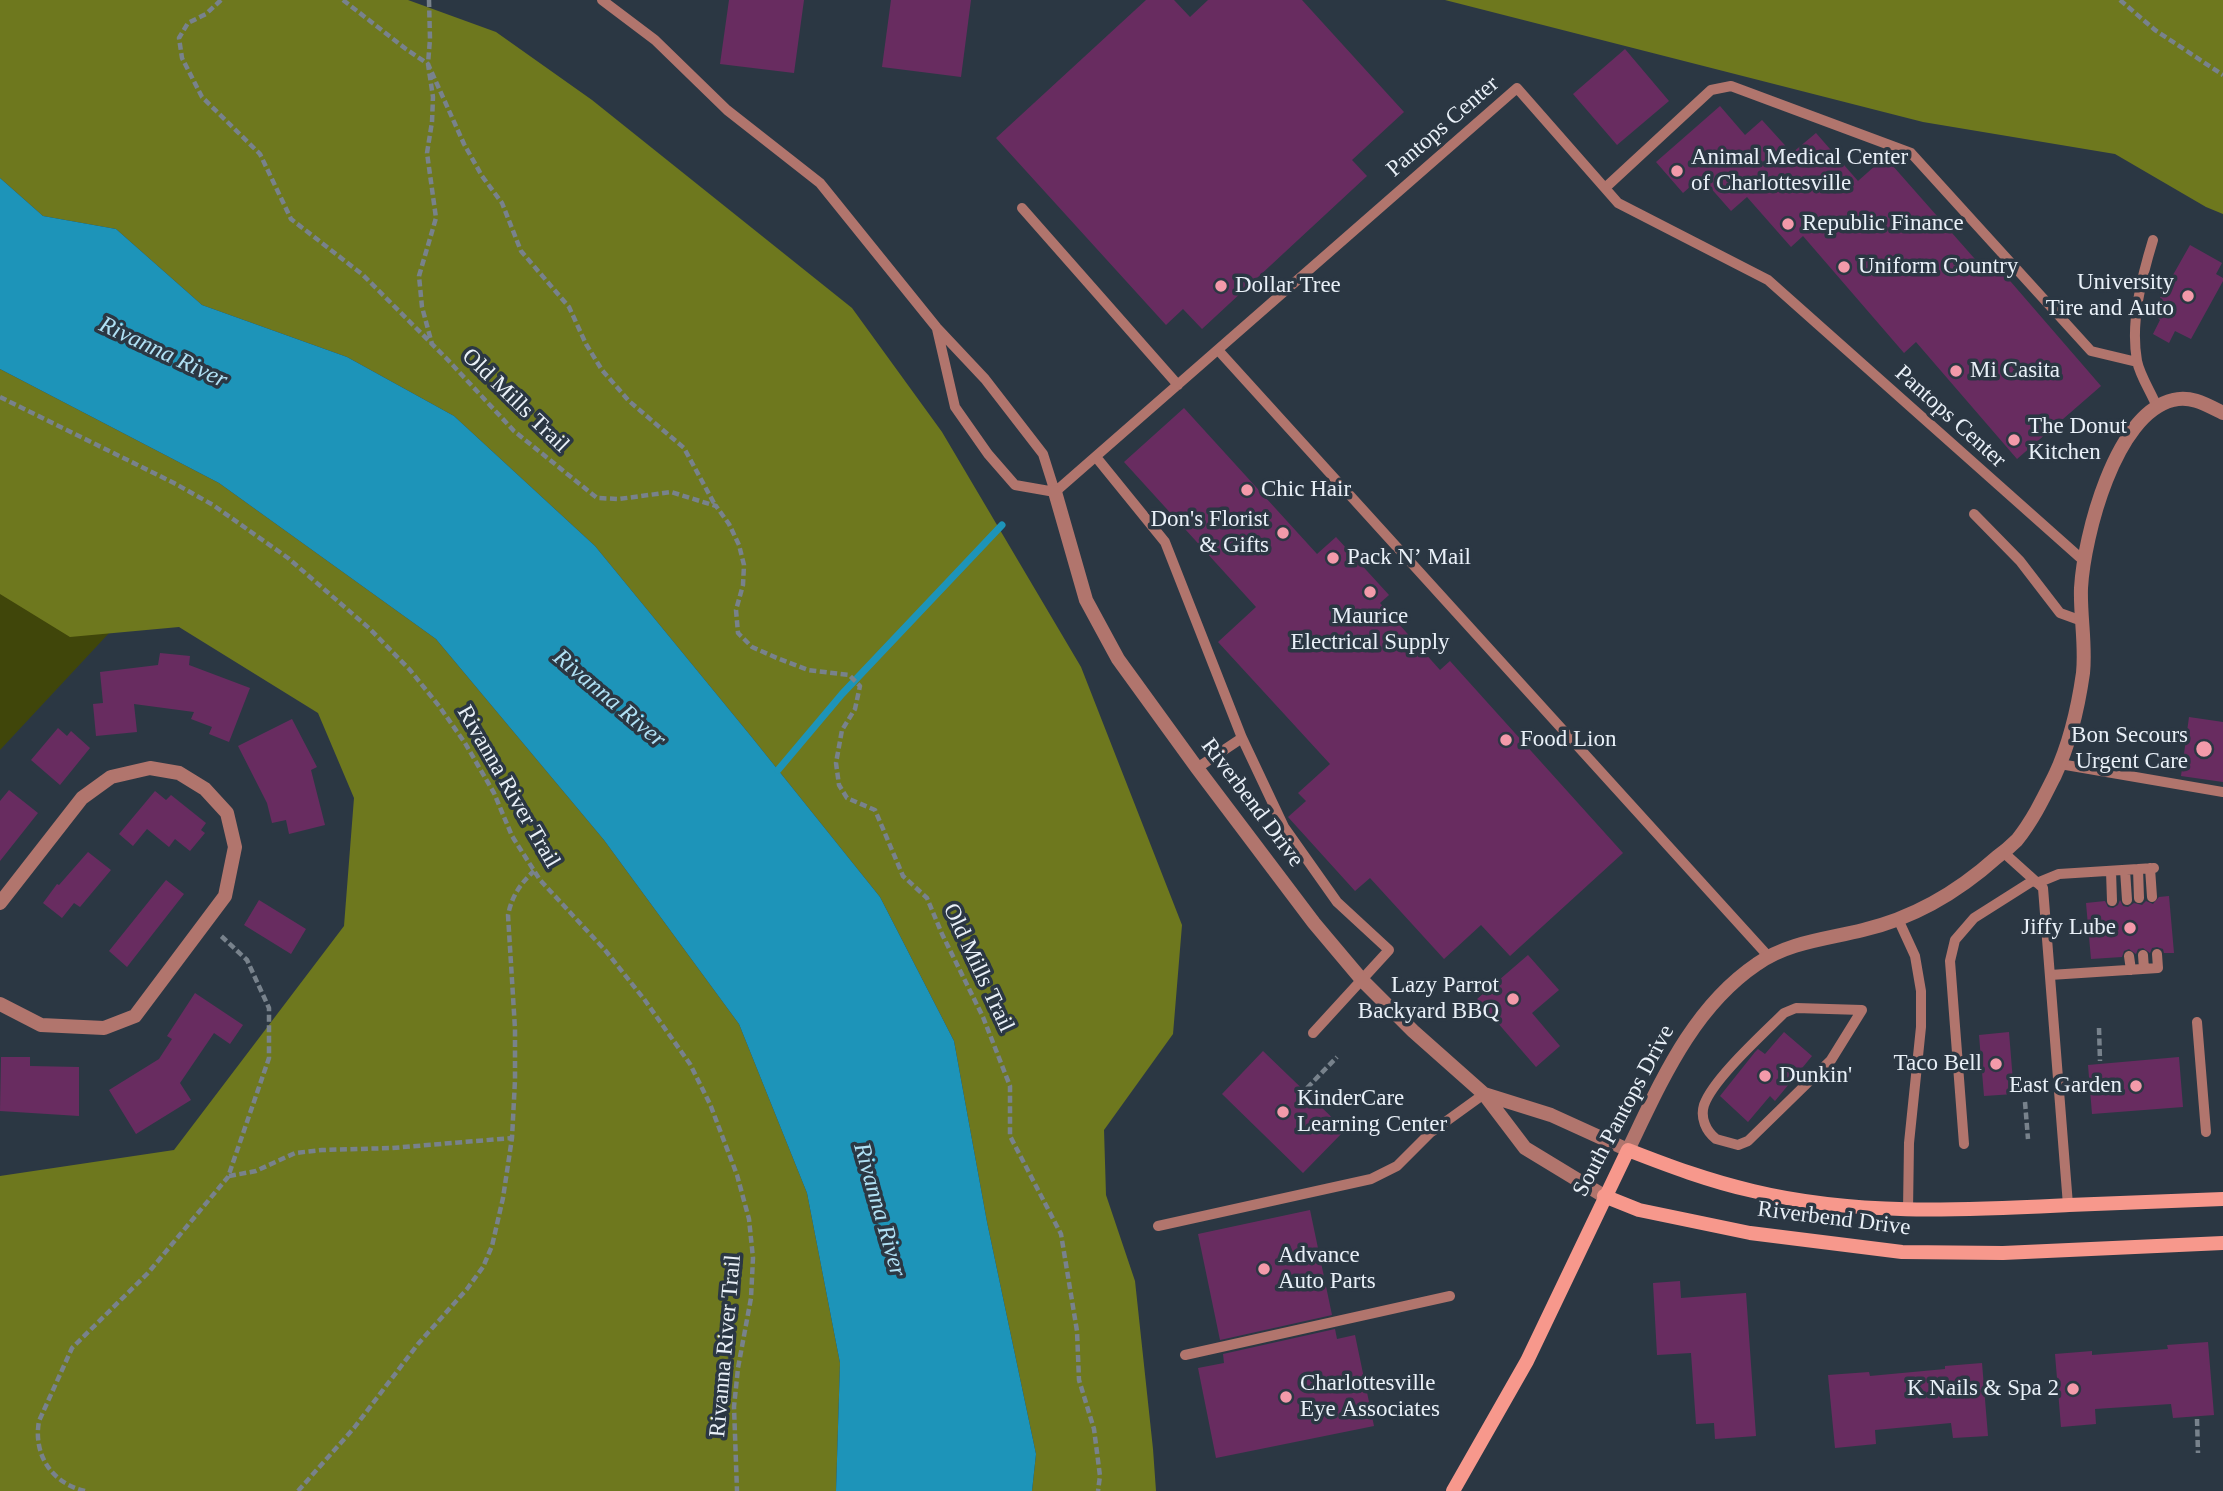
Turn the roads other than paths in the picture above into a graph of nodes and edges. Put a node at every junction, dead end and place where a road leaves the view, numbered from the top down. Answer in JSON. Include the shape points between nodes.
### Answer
{"nodes":[{"id":1,"x":602,"y":0,"type":"edge"},
{"id":2,"x":1605,"y":188,"type":"junction"},
{"id":3,"x":1022,"y":208,"type":"dead end"},
{"id":4,"x":2153,"y":240,"type":"dead end"},
{"id":5,"x":937,"y":328,"type":"junction"},
{"id":6,"x":1218,"y":350,"type":"junction"},
{"id":7,"x":2137,"y":362,"type":"junction"},
{"id":8,"x":1178,"y":384,"type":"junction"},
{"id":9,"x":2157,"y":407,"type":"junction"},
{"id":10,"x":2223,"y":413,"type":"edge"},
{"id":11,"x":1096,"y":457,"type":"junction"},
{"id":12,"x":1055,"y":492,"type":"junction"},
{"id":13,"x":1973,"y":514,"type":"dead end"},
{"id":14,"x":2085,"y":562,"type":"junction"},
{"id":15,"x":2082,"y":621,"type":"junction"},
{"id":16,"x":1242,"y":738,"type":"junction"},
{"id":17,"x":2060,"y":764,"type":"junction"},
{"id":18,"x":1196,"y":768,"type":"junction"},
{"id":19,"x":2223,"y":792,"type":"edge"},
{"id":20,"x":2003,"y":852,"type":"junction"},
{"id":21,"x":2138,"y":869,"type":"junction"},
{"id":22,"x":2126,"y":870,"type":"junction"},
{"id":23,"x":2111,"y":871,"type":"junction"},
{"id":24,"x":2036,"y":881,"type":"junction"},
{"id":25,"x":2152,"y":897,"type":"dead end"},
{"id":26,"x":2139,"y":898,"type":"dead end"},
{"id":27,"x":2127,"y":900,"type":"dead end"},
{"id":28,"x":2112,"y":901,"type":"dead end"},
{"id":29,"x":0,"y":903,"type":"edge"},
{"id":30,"x":1898,"y":919,"type":"junction"},
{"id":31,"x":2157,"y":954,"type":"dead end"},
{"id":32,"x":2143,"y":955,"type":"dead end"},
{"id":33,"x":2129,"y":956,"type":"dead end"},
{"id":34,"x":1769,"y":957,"type":"junction"},
{"id":35,"x":2115,"y":957,"type":"dead end"},
{"id":36,"x":2144,"y":969,"type":"junction"},
{"id":37,"x":2131,"y":970,"type":"junction"},
{"id":38,"x":2116,"y":971,"type":"junction"},
{"id":39,"x":2050,"y":975,"type":"junction"},
{"id":40,"x":1362,"y":980,"type":"junction"},
{"id":41,"x":0,"y":1004,"type":"edge"},
{"id":42,"x":1862,"y":1010,"type":"joint"},
{"id":43,"x":2197,"y":1022,"type":"dead end"},
{"id":44,"x":1313,"y":1033,"type":"dead end"},
{"id":45,"x":1484,"y":1094,"type":"junction"},
{"id":46,"x":2206,"y":1132,"type":"dead end"},
{"id":47,"x":1964,"y":1144,"type":"dead end"},
{"id":48,"x":1628,"y":1150,"type":"junction"},
{"id":49,"x":1604,"y":1196,"type":"junction"},
{"id":50,"x":2223,"y":1199,"type":"edge"},
{"id":51,"x":2068,"y":1205,"type":"junction"},
{"id":52,"x":1908,"y":1210,"type":"junction"},
{"id":53,"x":1158,"y":1226,"type":"dead end"},
{"id":54,"x":2223,"y":1243,"type":"edge"},
{"id":55,"x":1450,"y":1296,"type":"dead end"},
{"id":56,"x":1185,"y":1355,"type":"dead end"},
{"id":57,"x":1453,"y":1491,"type":"edge"}],
"edges":[{"from":1,"to":5,"type":"lane","via":[[655,40],[727,110],[820,183]]},
{"from":2,"to":6,"type":"lane","name":"Pantops Center","via":[[1517,88]]},
{"from":2,"to":7,"type":"lane","via":[[1711,90],[1731,86],[1911,153],[2091,351]]},
{"from":2,"to":14,"type":"lane","name":"Pantops Center","via":[[1618,203],[1768,280]]},
{"from":3,"to":8,"type":"lane"},
{"from":4,"to":7,"type":"lane","via":[[2140,282]]},
{"from":5,"to":12,"type":"lane","via":[[985,379],[1042,454]]},
{"from":5,"to":12,"type":"lane","via":[[955,407],[988,454],[1015,485]]},
{"from":6,"to":8,"type":"lane","name":"Pantops Center"},
{"from":6,"to":34,"type":"lane"},
{"from":7,"to":9,"type":"lane"},
{"from":8,"to":11,"type":"lane","name":"Pantops Center"},
{"from":9,"to":10,"type":"street","via":[[2189,399]]},
{"from":9,"to":14,"type":"street","name":"South Pantops Drive","via":[[2130,434],[2098,501]]},
{"from":11,"to":12,"type":"lane","name":"Pantops Center"},
{"from":11,"to":16,"type":"lane","via":[[1166,542]]},
{"from":12,"to":18,"type":"street","name":"Riverbend Drive","via":[[1086,600],[1118,659]]},
{"from":13,"to":15,"type":"lane","via":[[2020,561],[2060,613]]},
{"from":14,"to":15,"type":"street","name":"South Pantops Drive"},
{"from":15,"to":17,"type":"street","name":"South Pantops Drive","via":[[2083,670],[2074,722]]},
{"from":16,"to":18,"type":"lane"},
{"from":16,"to":40,"type":"lane","via":[[1284,827],[1337,902],[1389,950]]},
{"from":17,"to":19,"type":"lane"},
{"from":17,"to":20,"type":"street","name":"South Pantops Drive","via":[[2041,804]]},
{"from":18,"to":40,"type":"street","name":"Riverbend Drive"},
{"from":20,"to":24,"type":"lane"},
{"from":20,"to":30,"type":"street","name":"South Pantops Drive","via":[[1936,903]]},
{"from":21,"to":22,"type":"lane"},
{"from":21,"to":25,"type":"lane","via":[[2152,868]]},
{"from":21,"to":26,"type":"lane"},
{"from":22,"to":23,"type":"lane"},
{"from":22,"to":27,"type":"lane"},
{"from":23,"to":24,"type":"lane","via":[[2059,874]]},
{"from":23,"to":28,"type":"lane"},
{"from":24,"to":39,"type":"lane","via":[[2043,888]]},
{"from":24,"to":47,"type":"lane","via":[[1974,918],[1955,940],[1950,961]]},
{"from":29,"to":41,"type":"street","via":[[82,798],[111,777],[150,768],[179,773],[205,789],[227,813],[235,848],[225,896],[135,1016],[104,1028],[41,1026]]},
{"from":30,"to":34,"type":"street","name":"South Pantops Drive"},
{"from":30,"to":52,"type":"lane","via":[[1915,956],[1921,991]]},
{"from":31,"to":36,"type":"lane","via":[[2158,968]]},
{"from":32,"to":36,"type":"lane"},
{"from":33,"to":37,"type":"lane"},
{"from":34,"to":48,"type":"street","name":"South Pantops Drive","via":[[1726,990],[1695,1025],[1668,1064]]},
{"from":35,"to":38,"type":"lane"},
{"from":36,"to":37,"type":"lane"},
{"from":37,"to":38,"type":"lane"},
{"from":38,"to":39,"type":"lane"},
{"from":39,"to":51,"type":"lane"},
{"from":40,"to":44,"type":"lane"},
{"from":40,"to":45,"type":"street","name":"Riverbend Drive"},
{"from":42,"to":42,"type":"lane","via":[[1831,1060],[1748,1141],[1738,1144],[1716,1139],[1705,1125],[1704,1106],[1721,1079],[1784,1013],[1796,1008]]},
{"from":43,"to":46,"type":"lane"},
{"from":45,"to":48,"type":"street","name":"Riverbend Drive","via":[[1551,1115]]},
{"from":45,"to":49,"type":"street","name":"Riverbend Drive","via":[[1525,1149]]},
{"from":45,"to":53,"type":"lane","via":[[1430,1133],[1397,1166],[1371,1179]]},
{"from":48,"to":49,"type":"street","name":"South Pantops Drive"},
{"from":48,"to":52,"type":"street","name":"Riverbend Drive","via":[[1684,1173],[1755,1192]]},
{"from":49,"to":54,"type":"street","name":"Riverbend Drive","via":[[1639,1210],[1750,1233],[1902,1252],[2003,1253]]},
{"from":49,"to":57,"type":"street","name":"South Pantops Drive","via":[[1527,1361]]},
{"from":50,"to":51,"type":"street","name":"Riverbend Drive"},
{"from":51,"to":52,"type":"street","name":"Riverbend Drive"},
{"from":55,"to":56,"type":"lane"}]}
